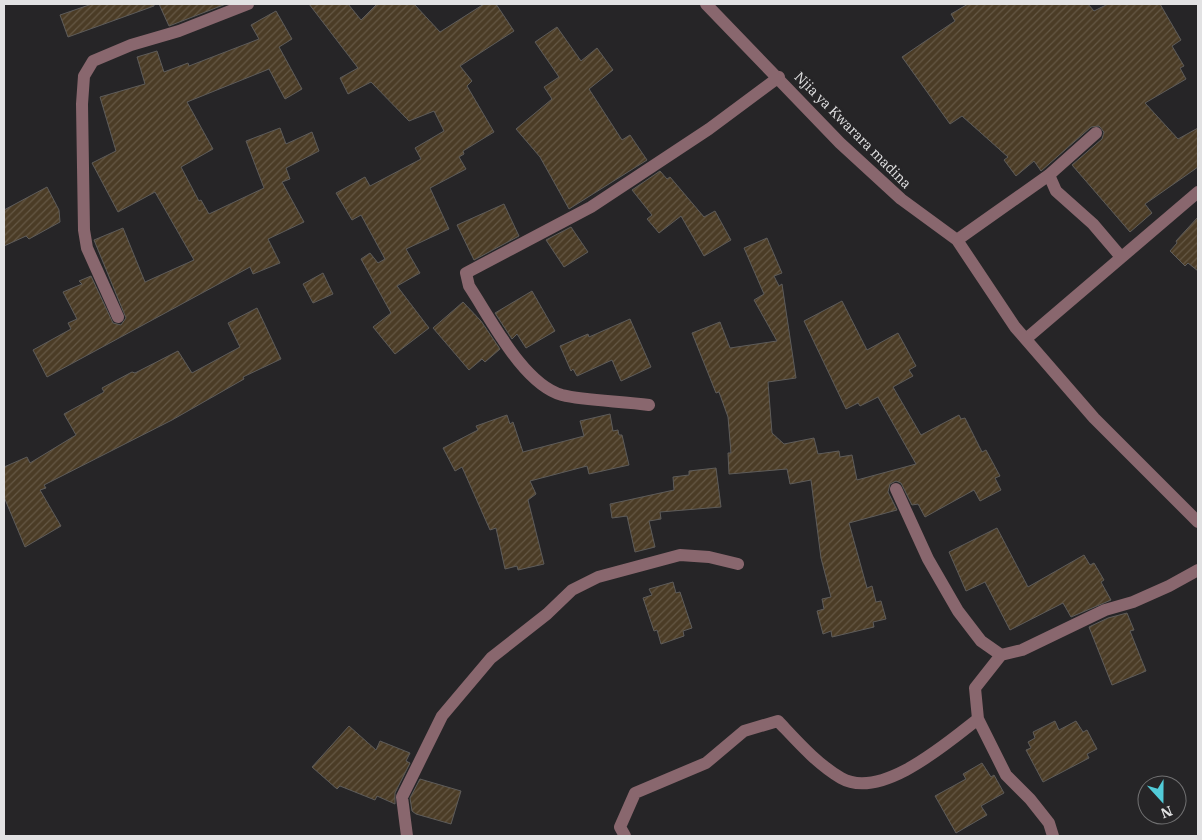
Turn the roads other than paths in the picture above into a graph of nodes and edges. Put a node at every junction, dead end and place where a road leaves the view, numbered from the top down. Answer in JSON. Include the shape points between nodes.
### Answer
{"nodes":[{"id":1,"x":248,"y":4,"type":"edge"},
{"id":2,"x":706,"y":4,"type":"edge"},
{"id":3,"x":779,"y":77,"type":"junction"},
{"id":4,"x":1096,"y":133,"type":"dead end"},
{"id":5,"x":1048,"y":175,"type":"junction"},
{"id":6,"x":1198,"y":192,"type":"edge"},
{"id":7,"x":957,"y":240,"type":"junction"},
{"id":8,"x":1121,"y":257,"type":"junction"},
{"id":9,"x":118,"y":317,"type":"dead end"},
{"id":10,"x":1027,"y":338,"type":"junction"},
{"id":11,"x":649,"y":405,"type":"dead end"},
{"id":12,"x":896,"y":489,"type":"dead end"},
{"id":13,"x":1198,"y":522,"type":"edge"},
{"id":14,"x":738,"y":564,"type":"dead end"},
{"id":15,"x":1198,"y":570,"type":"edge"},
{"id":16,"x":1001,"y":655,"type":"junction"},
{"id":17,"x":978,"y":719,"type":"junction"},
{"id":18,"x":407,"y":836,"type":"edge"},
{"id":19,"x":625,"y":836,"type":"edge"},
{"id":20,"x":1053,"y":836,"type":"edge"}],
"edges":[{"from":1,"to":9,"type":"street","via":[[107,54],[93,61],[84,76],[84,230],[87,248]]},
{"from":2,"to":3,"type":"street","name":"Njia ya Kwarara madina"},
{"from":3,"to":7,"type":"street","name":"Njia ya Kwarara madina","via":[[840,143],[901,199]]},
{"from":3,"to":11,"type":"street","via":[[709,129],[591,207],[466,273],[469,286],[518,360],[543,387],[562,395]]},
{"from":4,"to":5,"type":"street"},
{"from":5,"to":7,"type":"street"},
{"from":5,"to":8,"type":"street","via":[[1056,191],[1093,224]]},
{"from":6,"to":8,"type":"street"},
{"from":7,"to":10,"type":"street","name":"Njia ya Kwarara madina","via":[[1016,327]]},
{"from":8,"to":10,"type":"street"},
{"from":10,"to":13,"type":"street","name":"Njia ya Kwarara madina","via":[[1094,418]]},
{"from":12,"to":16,"type":"street","via":[[928,559],[958,611],[981,641]]},
{"from":14,"to":18,"type":"street","via":[[680,555],[598,577],[572,590],[491,658],[442,716],[402,797]]},
{"from":15,"to":16,"type":"street","via":[[1169,586],[1105,610],[1022,650]]},
{"from":16,"to":17,"type":"street","via":[[975,688]]},
{"from":17,"to":19,"type":"street","via":[[917,765],[869,784],[842,779],[813,757],[778,721],[744,731],[706,763],[635,793],[620,828]]},
{"from":17,"to":20,"type":"street","via":[[1006,775],[1030,799],[1048,823]]}]}
